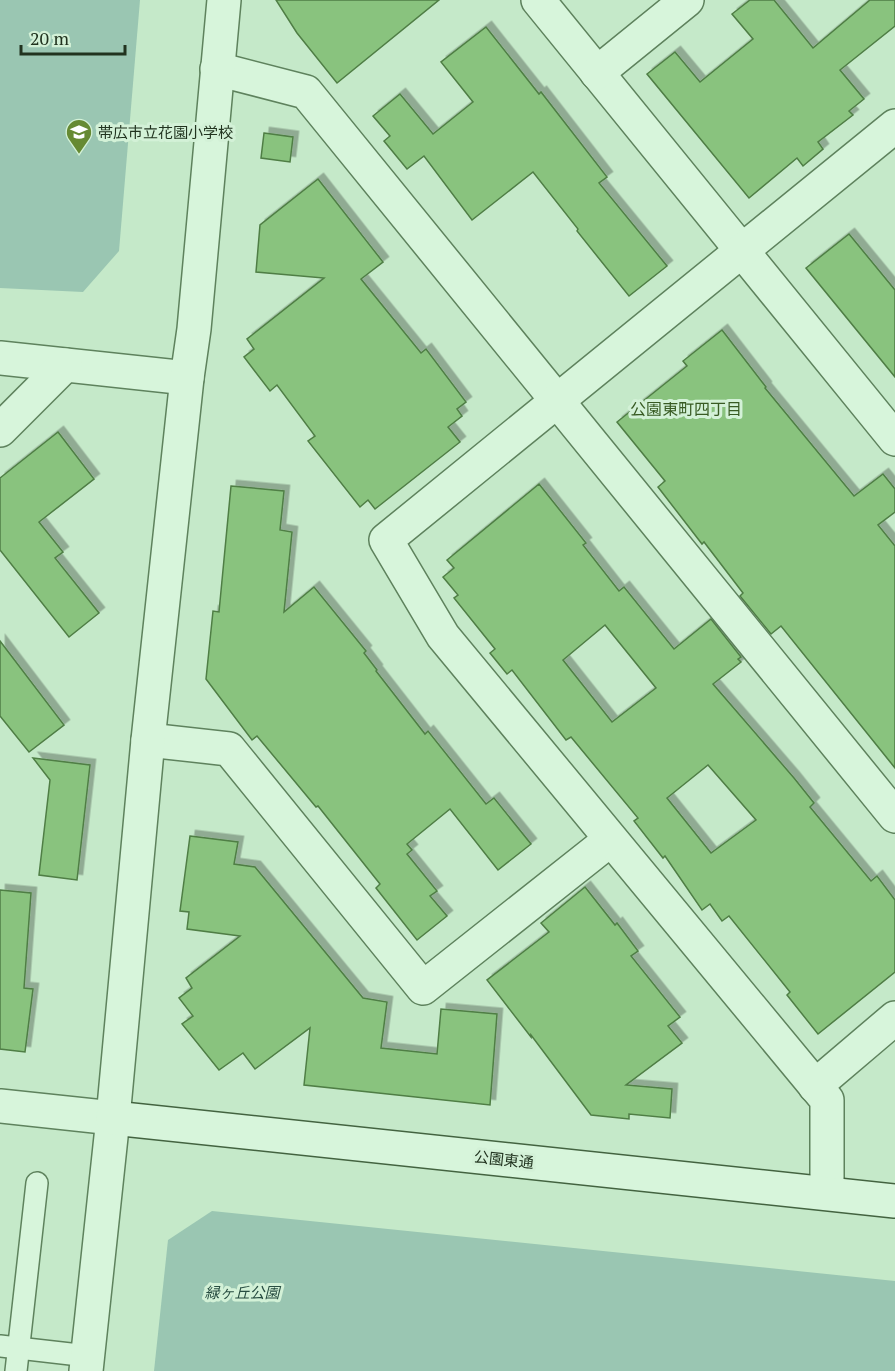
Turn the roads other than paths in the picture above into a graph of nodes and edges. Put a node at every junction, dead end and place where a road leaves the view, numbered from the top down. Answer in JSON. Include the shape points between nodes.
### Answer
{"nodes":[{"id":1,"x":224,"y":0,"type":"edge"},
{"id":2,"x":538,"y":0,"type":"edge"},
{"id":3,"x":687,"y":0,"type":"edge"},
{"id":4,"x":217,"y":69,"type":"junction"},
{"id":5,"x":597,"y":73,"type":"junction"},
{"id":6,"x":895,"y":126,"type":"edge"},
{"id":7,"x":741,"y":251,"type":"junction"},
{"id":8,"x":0,"y":358,"type":"edge"},
{"id":9,"x":65,"y":365,"type":"junction"},
{"id":10,"x":187,"y":378,"type":"junction"},
{"id":11,"x":558,"y":401,"type":"junction"},
{"id":12,"x":0,"y":430,"type":"edge"},
{"id":13,"x":895,"y":439,"type":"edge"},
{"id":14,"x":148,"y":740,"type":"junction"},
{"id":15,"x":895,"y":816,"type":"edge"},
{"id":16,"x":610,"y":840,"type":"junction"},
{"id":17,"x":895,"y":1018,"type":"edge"},
{"id":18,"x":815,"y":1086,"type":"junction"},
{"id":19,"x":0,"y":1106,"type":"edge"},
{"id":20,"x":113,"y":1118,"type":"junction"},
{"id":21,"x":37,"y":1183,"type":"dead end"},
{"id":22,"x":827,"y":1193,"type":"junction"},
{"id":23,"x":895,"y":1201,"type":"edge"},
{"id":24,"x":9,"y":1347,"type":"edge"},
{"id":25,"x":87,"y":1364,"type":"edge"},
{"id":26,"x":16,"y":1371,"type":"edge"}],
"edges":[{"from":1,"to":4,"type":"street"},
{"from":2,"to":5,"type":"street"},
{"from":3,"to":5,"type":"street"},
{"from":4,"to":10,"type":"street"},
{"from":4,"to":11,"type":"street","via":[[306,92]]},
{"from":5,"to":7,"type":"street"},
{"from":6,"to":7,"type":"street"},
{"from":7,"to":11,"type":"street"},
{"from":7,"to":13,"type":"street"},
{"from":8,"to":9,"type":"street"},
{"from":9,"to":10,"type":"street"},
{"from":9,"to":12,"type":"street"},
{"from":10,"to":14,"type":"street"},
{"from":11,"to":15,"type":"street"},
{"from":11,"to":16,"type":"street","via":[[386,540],[443,636]]},
{"from":14,"to":16,"type":"street","via":[[229,749],[423,988]]},
{"from":14,"to":20,"type":"street"},
{"from":16,"to":18,"type":"street"},
{"from":17,"to":18,"type":"street"},
{"from":18,"to":22,"type":"street","via":[[827,1100]]},
{"from":19,"to":20,"type":"street","name":"公園東通"},
{"from":20,"to":22,"type":"street","name":"公園東通"},
{"from":20,"to":25,"type":"street"},
{"from":21,"to":24,"type":"lane"},
{"from":22,"to":23,"type":"street","name":"公園東通"},
{"from":24,"to":25,"type":"lane"},
{"from":24,"to":26,"type":"lane"}]}
